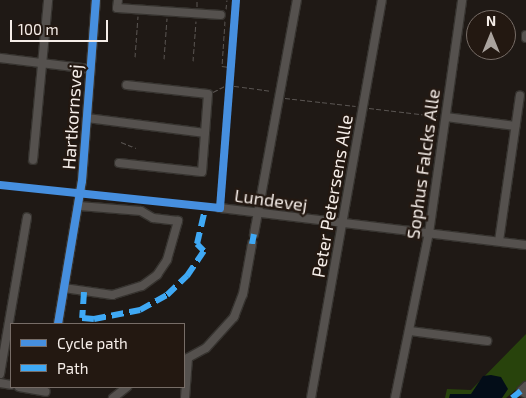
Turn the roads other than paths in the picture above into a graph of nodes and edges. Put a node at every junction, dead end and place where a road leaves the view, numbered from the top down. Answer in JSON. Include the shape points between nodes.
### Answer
{"nodes":[{"id":1,"x":48,"y":0,"type":"edge"},
{"id":2,"x":96,"y":0,"type":"edge"},
{"id":3,"x":118,"y":0,"type":"edge"},
{"id":4,"x":297,"y":0,"type":"edge"},
{"id":5,"x":382,"y":0,"type":"edge"},
{"id":6,"x":462,"y":0,"type":"edge"},
{"id":7,"x":227,"y":16,"type":"road end"},
{"id":8,"x":0,"y":58,"type":"edge"},
{"id":9,"x":43,"y":63,"type":"junction"},
{"id":10,"x":90,"y":69,"type":"junction"},
{"id":11,"x":126,"y":85,"type":"dead end"},
{"id":12,"x":520,"y":96,"type":"dead end"},
{"id":13,"x":446,"y":117,"type":"junction"},
{"id":14,"x":87,"y":118,"type":"junction"},
{"id":15,"x":515,"y":126,"type":"junction"},
{"id":16,"x":205,"y":133,"type":"junction"},
{"id":17,"x":33,"y":160,"type":"dead end"},
{"id":18,"x":119,"y":163,"type":"dead end"},
{"id":19,"x":79,"y":206,"type":"junction"},
{"id":20,"x":220,"y":208,"type":"dead end"},
{"id":21,"x":259,"y":214,"type":"junction"},
{"id":22,"x":27,"y":217,"type":"dead end"},
{"id":23,"x":342,"y":224,"type":"junction"},
{"id":24,"x":254,"y":234,"type":"dead end"},
{"id":25,"x":429,"y":234,"type":"junction"},
{"id":26,"x":499,"y":241,"type":"junction"},
{"id":27,"x":252,"y":244,"type":"dead end"},
{"id":28,"x":526,"y":245,"type":"edge"},
{"id":29,"x":64,"y":288,"type":"junction"},
{"id":30,"x":58,"y":323,"type":"edge"},
{"id":31,"x":410,"y":331,"type":"junction"},
{"id":32,"x":488,"y":341,"type":"dead end"},
{"id":33,"x":186,"y":359,"type":"edge"},
{"id":34,"x":0,"y":374,"type":"edge"},
{"id":35,"x":24,"y":388,"type":"edge"},
{"id":36,"x":126,"y":388,"type":"edge"},
{"id":37,"x":46,"y":392,"type":"edge"},
{"id":38,"x":114,"y":398,"type":"edge"},
{"id":39,"x":185,"y":398,"type":"edge"},
{"id":40,"x":311,"y":398,"type":"edge"},
{"id":41,"x":395,"y":398,"type":"edge"}],
"edges":[{"from":1,"to":9,"type":"street"},
{"from":2,"to":10,"type":"street","name":"Hartkornsvej"},
{"from":3,"to":7,"type":"street","via":[[117,8]]},
{"from":4,"to":21,"type":"street"},
{"from":5,"to":23,"type":"street","name":"Peter Petersens Alle"},
{"from":6,"to":13,"type":"street","name":"Sophus Falcks Alle"},
{"from":8,"to":9,"type":"street"},
{"from":9,"to":10,"type":"street"},
{"from":9,"to":17,"type":"street"},
{"from":10,"to":14,"type":"street","name":"Hartkornsvej"},
{"from":11,"to":16,"type":"street","via":[[208,94]]},
{"from":12,"to":15,"type":"street"},
{"from":13,"to":15,"type":"street"},
{"from":13,"to":25,"type":"street","name":"Sophus Falcks Alle"},
{"from":14,"to":16,"type":"street"},
{"from":14,"to":19,"type":"street","name":"Hartkornsvej"},
{"from":15,"to":26,"type":"street"},
{"from":16,"to":18,"type":"street","via":[[202,172]]},
{"from":19,"to":29,"type":"street","name":"Hartkornsvej"},
{"from":19,"to":29,"type":"street","via":[[141,211],[153,218],[178,221],[176,233],[167,260],[157,275],[142,286],[112,295]]},
{"from":20,"to":21,"type":"street","name":"Lundevej"},
{"from":21,"to":23,"type":"street","name":"Lundevej"},
{"from":21,"to":24,"type":"street"},
{"from":22,"to":34,"type":"street"},
{"from":23,"to":25,"type":"street","name":"Lundevej"},
{"from":23,"to":40,"type":"street","name":"Peter Petersens Alle"},
{"from":25,"to":26,"type":"street","name":"Lundevej"},
{"from":25,"to":31,"type":"street","name":"Sophus Falcks Alle"},
{"from":26,"to":28,"type":"street","name":"Lundevej"},
{"from":27,"to":33,"type":"street","via":[[243,294],[234,317],[211,343]]},
{"from":29,"to":30,"type":"street","name":"Hartkornsvej"},
{"from":31,"to":32,"type":"street"},
{"from":31,"to":41,"type":"street","name":"Sophus Falcks Alle"},
{"from":33,"to":39,"type":"street"},
{"from":35,"to":37,"type":"street"},
{"from":36,"to":38,"type":"street"}]}
